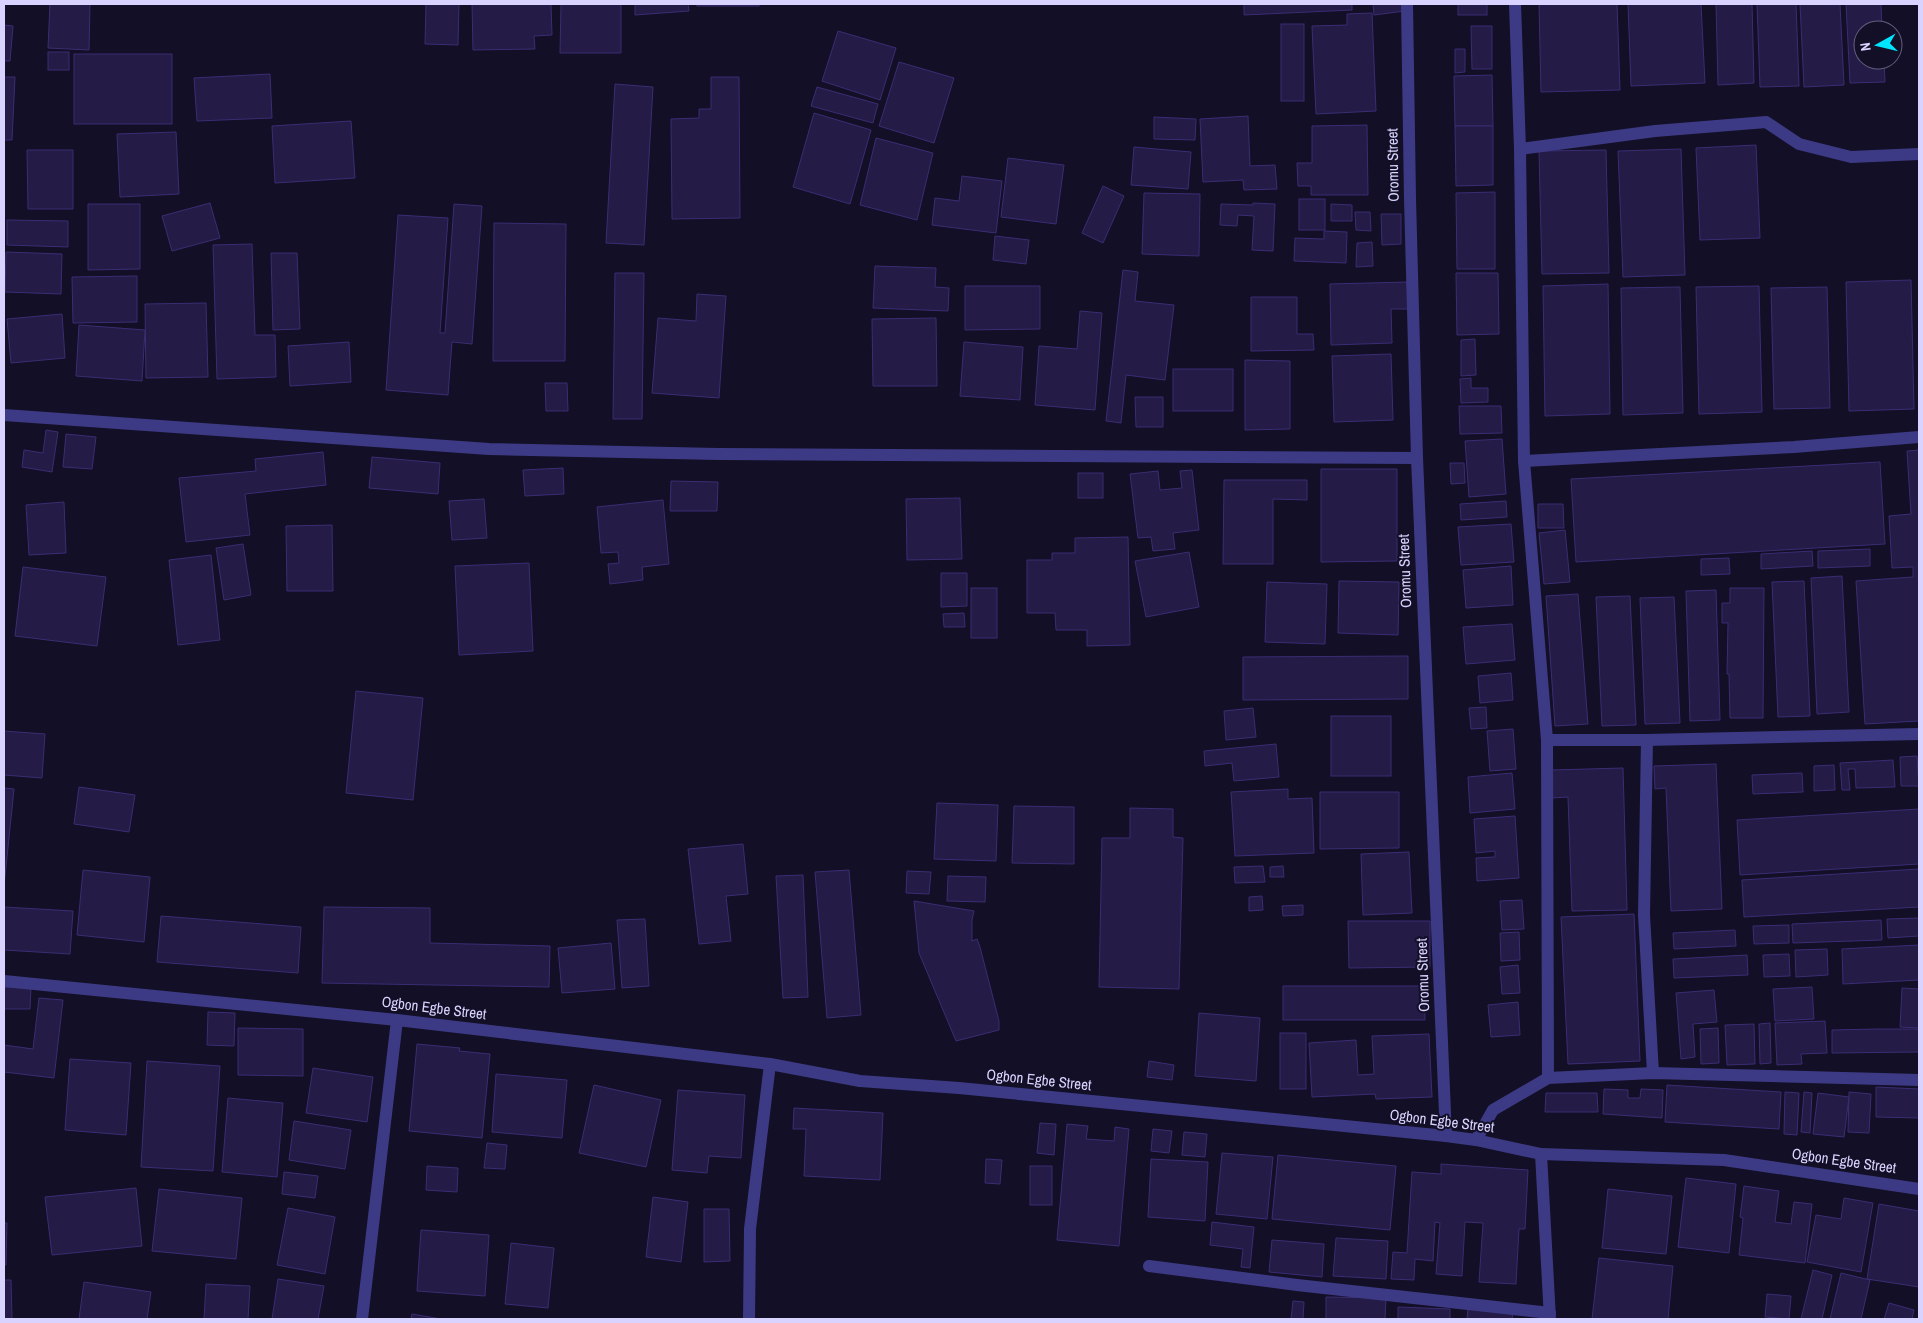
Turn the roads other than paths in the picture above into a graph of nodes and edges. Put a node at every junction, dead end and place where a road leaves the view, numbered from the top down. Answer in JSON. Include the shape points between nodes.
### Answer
{"nodes":[{"id":1,"x":1408,"y":4,"type":"edge"},
{"id":2,"x":1515,"y":4,"type":"edge"},
{"id":3,"x":1520,"y":149,"type":"junction"},
{"id":4,"x":1919,"y":154,"type":"edge"},
{"id":5,"x":4,"y":415,"type":"edge"},
{"id":6,"x":1919,"y":437,"type":"edge"},
{"id":7,"x":1417,"y":458,"type":"junction"},
{"id":8,"x":1524,"y":461,"type":"junction"},
{"id":9,"x":1919,"y":734,"type":"edge"},
{"id":10,"x":1547,"y":740,"type":"junction"},
{"id":11,"x":1647,"y":740,"type":"junction"},
{"id":12,"x":4,"y":981,"type":"edge"},
{"id":13,"x":397,"y":1020,"type":"junction"},
{"id":14,"x":770,"y":1064,"type":"junction"},
{"id":15,"x":1653,"y":1073,"type":"junction"},
{"id":16,"x":1548,"y":1078,"type":"junction"},
{"id":17,"x":1919,"y":1080,"type":"edge"},
{"id":18,"x":1446,"y":1136,"type":"junction"},
{"id":19,"x":1476,"y":1140,"type":"junction"},
{"id":20,"x":1541,"y":1154,"type":"junction"},
{"id":21,"x":1919,"y":1189,"type":"edge"},
{"id":22,"x":1149,"y":1266,"type":"dead end"},
{"id":23,"x":1550,"y":1316,"type":"edge"},
{"id":24,"x":362,"y":1319,"type":"edge"},
{"id":25,"x":749,"y":1319,"type":"edge"}],
"edges":[{"from":1,"to":7,"type":"street","name":"Oromu Street"},
{"from":2,"to":3,"type":"street"},
{"from":3,"to":4,"type":"street","via":[[1656,131],[1766,122],[1799,144],[1851,157]]},
{"from":3,"to":8,"type":"street"},
{"from":5,"to":7,"type":"street","via":[[489,449],[718,454]]},
{"from":6,"to":8,"type":"street"},
{"from":7,"to":18,"type":"street","name":"Oromu Street"},
{"from":8,"to":10,"type":"street"},
{"from":9,"to":11,"type":"street"},
{"from":10,"to":11,"type":"street"},
{"from":10,"to":16,"type":"street"},
{"from":11,"to":15,"type":"street","via":[[1644,915]]},
{"from":12,"to":13,"type":"street","name":"Ogbon Egbe Street"},
{"from":13,"to":14,"type":"street","name":"Ogbon Egbe Street"},
{"from":13,"to":24,"type":"street"},
{"from":14,"to":18,"type":"street","name":"Ogbon Egbe Street","via":[[860,1081]]},
{"from":14,"to":25,"type":"street","via":[[750,1229]]},
{"from":15,"to":16,"type":"street"},
{"from":15,"to":17,"type":"street"},
{"from":16,"to":19,"type":"street","via":[[1494,1110]]},
{"from":18,"to":19,"type":"street","name":"Ogbon Egbe Street"},
{"from":19,"to":20,"type":"street","name":"Ogbon Egbe Street"},
{"from":20,"to":21,"type":"street","name":"Ogbon Egbe Street","via":[[1724,1160]]},
{"from":20,"to":23,"type":"street"},
{"from":22,"to":23,"type":"street"}]}
